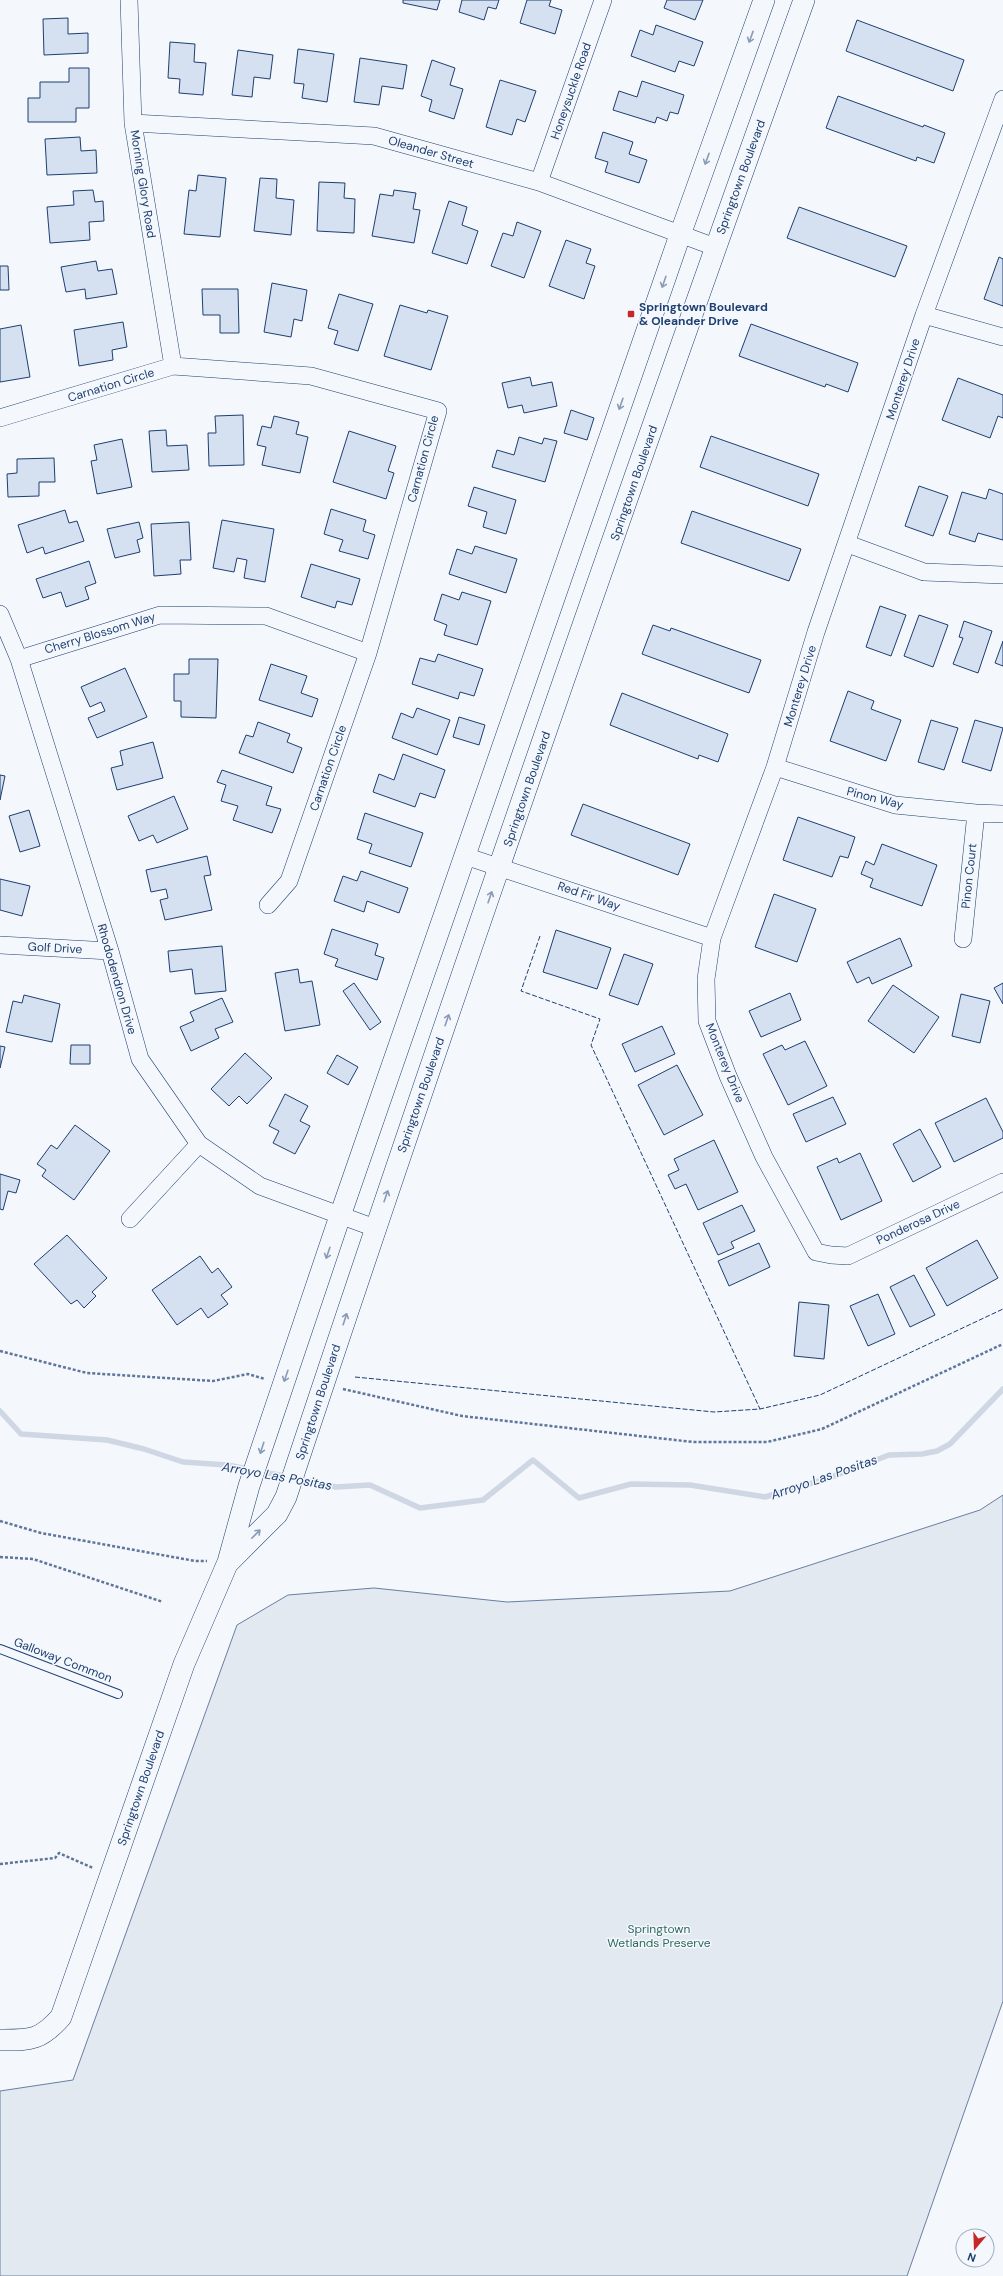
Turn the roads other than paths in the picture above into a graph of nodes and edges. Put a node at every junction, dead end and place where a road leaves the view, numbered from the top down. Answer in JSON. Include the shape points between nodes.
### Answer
{"nodes":[{"id":1,"x":129,"y":0,"type":"edge"},
{"id":2,"x":603,"y":0,"type":"edge"},
{"id":3,"x":764,"y":0,"type":"edge"},
{"id":4,"x":804,"y":0,"type":"edge"},
{"id":5,"x":1003,"y":99,"type":"edge"},
{"id":6,"x":133,"y":123,"type":"junction"},
{"id":7,"x":539,"y":182,"type":"junction"},
{"id":8,"x":680,"y":235,"type":"junction"},
{"id":9,"x":716,"y":247,"type":"junction"},
{"id":10,"x":924,"y":315,"type":"junction"},
{"id":11,"x":1003,"y":337,"type":"edge"},
{"id":12,"x":173,"y":366,"type":"junction"},
{"id":13,"x":0,"y":418,"type":"edge"},
{"id":14,"x":848,"y":544,"type":"junction"},
{"id":15,"x":1003,"y":575,"type":"edge"},
{"id":16,"x":0,"y":614,"type":"edge"},
{"id":17,"x":368,"y":653,"type":"junction"},
{"id":18,"x":19,"y":658,"type":"junction"},
{"id":19,"x":775,"y":767,"type":"junction"},
{"id":20,"x":976,"y":813,"type":"junction"},
{"id":21,"x":1003,"y":814,"type":"edge"},
{"id":22,"x":465,"y":856,"type":"junction"},
{"id":23,"x":500,"y":868,"type":"junction"},
{"id":24,"x":268,"y":905,"type":"dead end"},
{"id":25,"x":712,"y":938,"type":"junction"},
{"id":26,"x":963,"y":939,"type":"dead end"},
{"id":27,"x":0,"y":945,"type":"edge"},
{"id":28,"x":110,"y":951,"type":"junction"},
{"id":29,"x":199,"y":1144,"type":"junction"},
{"id":30,"x":1003,"y":1182,"type":"edge"},
{"id":31,"x":340,"y":1216,"type":"junction"},
{"id":32,"x":130,"y":1218,"type":"dead end"},
{"id":33,"x":375,"y":1228,"type":"junction"},
{"id":34,"x":831,"y":1256,"type":"joint"},
{"id":35,"x":228,"y":1562,"type":"junction"},
{"id":36,"x":0,"y":1649,"type":"edge"},
{"id":37,"x":118,"y":1694,"type":"dead end"},
{"id":38,"x":0,"y":2040,"type":"edge"}],
"edges":[{"from":1,"to":6,"type":"street","name":"Morning Glory Road"},
{"from":2,"to":7,"type":"street","name":"Honeysuckle Road"},
{"from":3,"to":8,"type":"street","name":"Springtown Boulevard","one_way":true},
{"from":4,"to":9,"type":"street","name":"Springtown Boulevard"},
{"from":5,"to":10,"type":"street","name":"Monterey Drive"},
{"from":6,"to":7,"type":"street","name":"Oleander Street","via":[[374,136]]},
{"from":6,"to":12,"type":"street","name":"Morning Glory Road"},
{"from":7,"to":8,"type":"street","name":"Oleander Street"},
{"from":8,"to":9,"type":"street","name":"Oleander Street"},
{"from":8,"to":22,"type":"street","name":"Springtown Boulevard","one_way":true},
{"from":9,"to":23,"type":"street","name":"Springtown Boulevard"},
{"from":10,"to":11,"type":"street"},
{"from":10,"to":14,"type":"street","name":"Monterey Drive"},
{"from":12,"to":13,"type":"street","name":"Carnation Circle"},
{"from":12,"to":17,"type":"street","name":"Carnation Circle","via":[[311,376],[438,411]]},
{"from":14,"to":15,"type":"street","via":[[924,572]]},
{"from":14,"to":19,"type":"street","name":"Monterey Drive","via":[[816,632]]},
{"from":16,"to":18,"type":"street","name":"Rhododendron Drive"},
{"from":17,"to":18,"type":"street","name":"Cherry Blossom Way","via":[[266,616],[160,615]]},
{"from":17,"to":24,"type":"street","name":"Carnation Circle","via":[[289,881]]},
{"from":18,"to":28,"type":"street","name":"Rhododendron Drive"},
{"from":19,"to":20,"type":"street","name":"Pinon Way","via":[[895,805]]},
{"from":19,"to":25,"type":"street","name":"Monterey Drive"},
{"from":20,"to":21,"type":"street","name":"Pinon Way"},
{"from":20,"to":26,"type":"street","name":"Pinon Court"},
{"from":22,"to":23,"type":"street","name":"Red Fir Way"},
{"from":22,"to":31,"type":"street","name":"Springtown Boulevard"},
{"from":23,"to":25,"type":"street","name":"Red Fir Way"},
{"from":33,"to":23,"type":"street","name":"Springtown Boulevard","one_way":true},
{"from":25,"to":34,"type":"street","name":"Monterey Drive","via":[[706,979],[707,1021],[764,1157],[806,1237],[816,1252]]},
{"from":27,"to":28,"type":"street","name":"Golf Drive"},
{"from":28,"to":29,"type":"street","name":"Rhododendron Drive","via":[[140,1059]]},
{"from":29,"to":31,"type":"street","name":"Rhododendron Drive","via":[[260,1186]]},
{"from":29,"to":32,"type":"street"},
{"from":30,"to":34,"type":"street","name":"Ponderosa Drive","via":[[848,1256]]},
{"from":31,"to":33,"type":"street","name":"Rhododendron Drive"},
{"from":31,"to":35,"type":"street","name":"Springtown Boulevard","one_way":true,"via":[[249,1486]]},
{"from":35,"to":33,"type":"street","name":"Springtown Boulevard","one_way":true,"via":[[277,1514],[286,1497]]},
{"from":35,"to":38,"type":"street","name":"Springtown Boulevard","via":[[184,1664],[61,2017],[49,2030],[29,2040]]},
{"from":36,"to":37,"type":"lane","name":"Galloway Common"}]}
